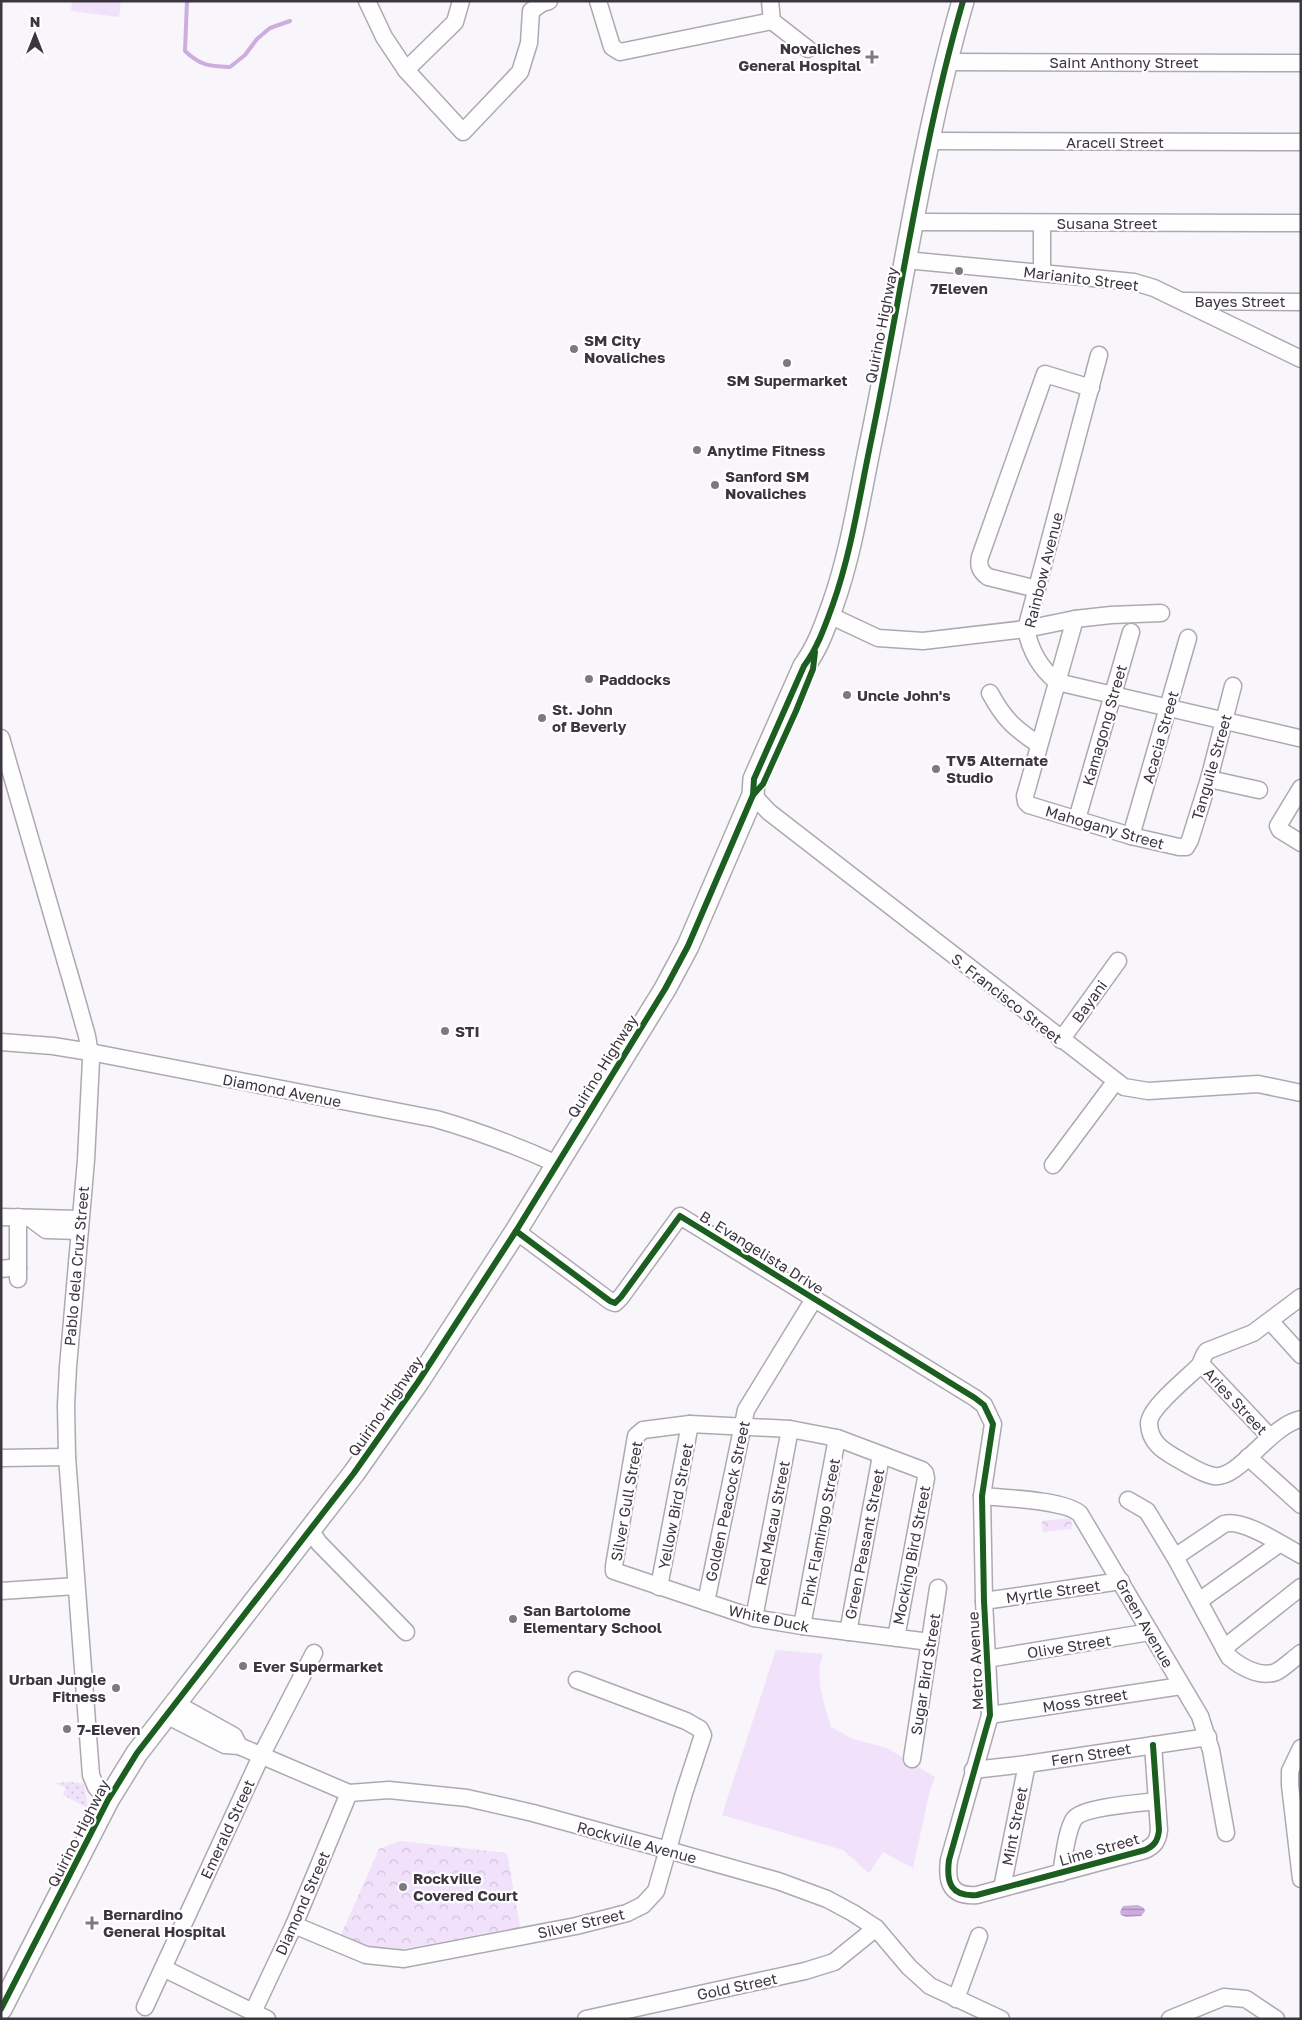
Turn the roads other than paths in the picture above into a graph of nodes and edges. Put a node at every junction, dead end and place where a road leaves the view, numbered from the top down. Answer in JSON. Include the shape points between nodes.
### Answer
{"nodes":[{"id":1,"x":367,"y":1,"type":"edge"},
{"id":2,"x":461,"y":1,"type":"edge"},
{"id":3,"x":548,"y":1,"type":"edge"},
{"id":4,"x":598,"y":1,"type":"edge"},
{"id":5,"x":770,"y":1,"type":"edge"},
{"id":6,"x":963,"y":1,"type":"edge"},
{"id":7,"x":772,"y":21,"type":"junction"},
{"id":8,"x":808,"y":50,"type":"dead end"},
{"id":9,"x":948,"y":62,"type":"junction"},
{"id":10,"x":1301,"y":62,"type":"edge"},
{"id":11,"x":406,"y":70,"type":"junction"},
{"id":12,"x":930,"y":141,"type":"junction"},
{"id":13,"x":1301,"y":142,"type":"edge"},
{"id":14,"x":913,"y":222,"type":"junction"},
{"id":15,"x":1042,"y":222,"type":"junction"},
{"id":16,"x":1301,"y":223,"type":"edge"},
{"id":17,"x":906,"y":260,"type":"junction"},
{"id":18,"x":1042,"y":273,"type":"junction"},
{"id":19,"x":1179,"y":301,"type":"junction"},
{"id":20,"x":1301,"y":302,"type":"edge"},
{"id":21,"x":1099,"y":355,"type":"dead end"},
{"id":22,"x":1301,"y":359,"type":"edge"},
{"id":23,"x":1091,"y":388,"type":"junction"},
{"id":24,"x":1037,"y":589,"type":"junction"},
{"id":25,"x":1162,"y":614,"type":"dead end"},
{"id":26,"x":829,"y":615,"type":"junction"},
{"id":27,"x":1075,"y":619,"type":"junction"},
{"id":28,"x":1026,"y":629,"type":"junction"},
{"id":29,"x":1131,"y":632,"type":"dead end"},
{"id":30,"x":1188,"y":638,"type":"dead end"},
{"id":31,"x":1057,"y":682,"type":"junction"},
{"id":32,"x":1233,"y":686,"type":"dead end"},
{"id":33,"x":990,"y":693,"type":"dead end"},
{"id":34,"x":1114,"y":695,"type":"junction"},
{"id":35,"x":1169,"y":708,"type":"junction"},
{"id":36,"x":1224,"y":720,"type":"junction"},
{"id":37,"x":1,"y":738,"type":"edge"},
{"id":38,"x":1299,"y":738,"type":"dead end"},
{"id":39,"x":1038,"y":744,"type":"junction"},
{"id":40,"x":1209,"y":778,"type":"junction"},
{"id":41,"x":1301,"y":788,"type":"edge"},
{"id":42,"x":1259,"y":790,"type":"dead end"},
{"id":43,"x":753,"y":795,"type":"junction"},
{"id":44,"x":1077,"y":819,"type":"junction"},
{"id":45,"x":1131,"y":836,"type":"junction"},
{"id":46,"x":1301,"y":843,"type":"edge"},
{"id":47,"x":1186,"y":847,"type":"joint"},
{"id":48,"x":1118,"y":961,"type":"dead end"},
{"id":49,"x":1061,"y":1040,"type":"junction"},
{"id":50,"x":1,"y":1042,"type":"edge"},
{"id":51,"x":90,"y":1052,"type":"junction"},
{"id":52,"x":1115,"y":1082,"type":"junction"},
{"id":53,"x":1301,"y":1094,"type":"edge"},
{"id":54,"x":556,"y":1164,"type":"junction"},
{"id":55,"x":1053,"y":1165,"type":"dead end"},
{"id":56,"x":1,"y":1217,"type":"edge"},
{"id":57,"x":24,"y":1217,"type":"junction"},
{"id":58,"x":80,"y":1225,"type":"junction"},
{"id":59,"x":516,"y":1231,"type":"junction"},
{"id":60,"x":1,"y":1269,"type":"edge"},
{"id":61,"x":1301,"y":1297,"type":"edge"},
{"id":62,"x":814,"y":1299,"type":"junction"},
{"id":63,"x":1270,"y":1321,"type":"junction"},
{"id":64,"x":1301,"y":1355,"type":"edge"},
{"id":65,"x":1201,"y":1364,"type":"junction"},
{"id":66,"x":1301,"y":1419,"type":"edge"},
{"id":67,"x":690,"y":1424,"type":"junction"},
{"id":68,"x":742,"y":1425,"type":"junction"},
{"id":69,"x":790,"y":1429,"type":"junction"},
{"id":70,"x":1270,"y":1437,"type":"junction"},
{"id":71,"x":837,"y":1438,"type":"junction"},
{"id":72,"x":990,"y":1453,"type":"joint"},
{"id":73,"x":881,"y":1456,"type":"junction"},
{"id":74,"x":67,"y":1457,"type":"junction"},
{"id":75,"x":1248,"y":1457,"type":"junction"},
{"id":76,"x":1,"y":1458,"type":"edge"},
{"id":77,"x":982,"y":1496,"type":"junction"},
{"id":78,"x":1128,"y":1500,"type":"dead end"},
{"id":79,"x":1301,"y":1505,"type":"edge"},
{"id":80,"x":310,"y":1530,"type":"junction"},
{"id":81,"x":1279,"y":1544,"type":"junction"},
{"id":82,"x":1301,"y":1555,"type":"edge"},
{"id":83,"x":1175,"y":1557,"type":"junction"},
{"id":84,"x":614,"y":1571,"type":"joint"},
{"id":85,"x":1121,"y":1581,"type":"junction"},
{"id":86,"x":76,"y":1586,"type":"junction"},
{"id":87,"x":660,"y":1587,"type":"junction"},
{"id":88,"x":1301,"y":1587,"type":"edge"},
{"id":89,"x":938,"y":1588,"type":"dead end"},
{"id":90,"x":1,"y":1591,"type":"edge"},
{"id":91,"x":984,"y":1601,"type":"junction"},
{"id":92,"x":706,"y":1602,"type":"junction"},
{"id":93,"x":1199,"y":1602,"type":"junction"},
{"id":94,"x":754,"y":1618,"type":"junction"},
{"id":95,"x":802,"y":1626,"type":"junction"},
{"id":96,"x":406,"y":1632,"type":"dead end"},
{"id":97,"x":848,"y":1632,"type":"junction"},
{"id":98,"x":1150,"y":1632,"type":"junction"},
{"id":99,"x":896,"y":1638,"type":"junction"},
{"id":100,"x":930,"y":1642,"type":"junction"},
{"id":101,"x":1224,"y":1648,"type":"junction"},
{"id":102,"x":314,"y":1653,"type":"dead end"},
{"id":103,"x":1301,"y":1653,"type":"edge"},
{"id":104,"x":987,"y":1659,"type":"junction"},
{"id":105,"x":577,"y":1680,"type":"dead end"},
{"id":106,"x":1181,"y":1686,"type":"junction"},
{"id":107,"x":170,"y":1709,"type":"junction"},
{"id":108,"x":990,"y":1715,"type":"junction"},
{"id":109,"x":1208,"y":1737,"type":"junction"},
{"id":110,"x":1154,"y":1745,"type":"junction"},
{"id":111,"x":1301,"y":1748,"type":"edge"},
{"id":112,"x":261,"y":1756,"type":"junction"},
{"id":113,"x":912,"y":1759,"type":"dead end"},
{"id":114,"x":1027,"y":1764,"type":"junction"},
{"id":115,"x":973,"y":1770,"type":"junction"},
{"id":116,"x":1295,"y":1785,"type":"edge"},
{"id":117,"x":349,"y":1793,"type":"junction"},
{"id":118,"x":108,"y":1800,"type":"junction"},
{"id":119,"x":1157,"y":1800,"type":"junction"},
{"id":120,"x":1226,"y":1833,"type":"dead end"},
{"id":121,"x":668,"y":1850,"type":"junction"},
{"id":122,"x":1061,"y":1873,"type":"junction"},
{"id":123,"x":1300,"y":1875,"type":"edge"},
{"id":124,"x":1002,"y":1888,"type":"junction"},
{"id":125,"x":954,"y":1890,"type":"joint"},
{"id":126,"x":294,"y":1925,"type":"junction"},
{"id":127,"x":876,"y":1928,"type":"junction"},
{"id":128,"x":979,"y":1936,"type":"dead end"},
{"id":129,"x":163,"y":1968,"type":"junction"},
{"id":130,"x":956,"y":1999,"type":"junction"},
{"id":131,"x":145,"y":2007,"type":"dead end"},
{"id":132,"x":1,"y":2009,"type":"edge"},
{"id":133,"x":260,"y":2015,"type":"edge"},
{"id":134,"x":586,"y":2019,"type":"edge"},
{"id":135,"x":1001,"y":2019,"type":"edge"},
{"id":136,"x":1170,"y":2019,"type":"edge"},
{"id":137,"x":1276,"y":2019,"type":"edge"}],
"edges":[{"from":1,"to":11,"type":"street","via":[[384,37]]},
{"from":2,"to":11,"type":"street","via":[[455,22]]},
{"from":3,"to":11,"type":"street","via":[[531,11],[529,44],[520,72],[463,132]]},
{"from":4,"to":7,"type":"street","via":[[612,47],[620,52]]},
{"from":5,"to":7,"type":"street"},
{"from":6,"to":9,"type":"main road","name":"Quirino Highway"},
{"from":7,"to":8,"type":"street"},
{"from":9,"to":10,"type":"street","name":"Saint Anthony Street"},
{"from":9,"to":12,"type":"main road","name":"Quirino Highway"},
{"from":12,"to":13,"type":"street","name":"Araceli Street"},
{"from":12,"to":14,"type":"main road","name":"Quirino Highway"},
{"from":14,"to":15,"type":"street","name":"Susana Street"},
{"from":14,"to":17,"type":"main road","name":"Quirino Highway"},
{"from":15,"to":16,"type":"street","name":"Susana Street"},
{"from":15,"to":18,"type":"street"},
{"from":17,"to":18,"type":"street","name":"Marianito Street"},
{"from":17,"to":26,"type":"main road","name":"Quirino Highway","via":[[845,569]]},
{"from":18,"to":19,"type":"street","name":"Marianito Street","via":[[1134,282]]},
{"from":19,"to":20,"type":"street","name":"Bayes Street"},
{"from":19,"to":22,"type":"street","name":"Marianito Street"},
{"from":21,"to":23,"type":"street","name":"Rainbow Avenue"},
{"from":23,"to":24,"type":"street","name":"Rainbow Avenue"},
{"from":23,"to":24,"type":"street","via":[[1046,374],[980,557],[979,567],[988,577]]},
{"from":24,"to":28,"type":"street","name":"Rainbow Avenue"},
{"from":25,"to":27,"type":"street"},
{"from":26,"to":28,"type":"street","via":[[889,640],[923,641]]},
{"from":26,"to":43,"type":"main road","name":"Quirino Highway","via":[[796,711],[763,784]]},
{"from":27,"to":28,"type":"street"},
{"from":27,"to":31,"type":"street"},
{"from":28,"to":31,"type":"street","name":"Rainbow Avenue","via":[[1032,650],[1046,673]]},
{"from":29,"to":34,"type":"street","name":"Kamagong Street"},
{"from":30,"to":35,"type":"street","name":"Acacia Street"},
{"from":31,"to":34,"type":"street"},
{"from":31,"to":39,"type":"street"},
{"from":32,"to":36,"type":"street","name":"Tanguile Street"},
{"from":33,"to":39,"type":"street","via":[[1014,728]]},
{"from":34,"to":35,"type":"street"},
{"from":34,"to":44,"type":"street","name":"Kamagong Street"},
{"from":35,"to":36,"type":"street"},
{"from":35,"to":45,"type":"street","name":"Acacia Street"},
{"from":36,"to":38,"type":"street"},
{"from":36,"to":40,"type":"street","name":"Tanguile Street"},
{"from":37,"to":51,"type":"street","name":"Pablo dela Cruz Street"},
{"from":39,"to":44,"type":"street","name":"Mahogany Street","via":[[1026,802]]},
{"from":40,"to":42,"type":"street"},
{"from":40,"to":47,"type":"street","name":"Tanguile Street"},
{"from":41,"to":46,"type":"street","via":[[1278,826]]},
{"from":43,"to":49,"type":"street","name":"S. Francisco Street","via":[[769,812]]},
{"from":43,"to":54,"type":"main road","name":"Quirino Highway","via":[[688,946],[665,989]]},
{"from":44,"to":45,"type":"street","name":"Mahogany Street"},
{"from":45,"to":47,"type":"street","name":"Mahogany Street"},
{"from":48,"to":49,"type":"street","name":"Bayani"},
{"from":49,"to":52,"type":"street","name":"S. Francisco Street"},
{"from":50,"to":51,"type":"street","name":"Diamond Avenue"},
{"from":51,"to":54,"type":"street","name":"Diamond Avenue","via":[[436,1119]]},
{"from":51,"to":58,"type":"street","name":"Pablo dela Cruz Street"},
{"from":52,"to":53,"type":"street","name":"S. Francisco Street","via":[[1148,1091],[1245,1083]]},
{"from":52,"to":55,"type":"street"},
{"from":54,"to":59,"type":"main road","name":"Quirino Highway"},
{"from":56,"to":57,"type":"street"},
{"from":57,"to":58,"type":"street","via":[[46,1230]]},
{"from":57,"to":60,"type":"street","via":[[18,1273]]},
{"from":58,"to":74,"type":"street","name":"Pablo dela Cruz Street","via":[[68,1366]]},
{"from":59,"to":62,"type":"street","name":"B. Evangelista Drive","via":[[615,1303],[680,1216]]},
{"from":59,"to":80,"type":"main road","name":"Quirino Highway","via":[[413,1389]]},
{"from":61,"to":63,"type":"street"},
{"from":62,"to":68,"type":"street","name":"Golden Peacock Street","via":[[746,1410]]},
{"from":62,"to":72,"type":"street","name":"B. Evangelista Drive","via":[[976,1398],[984,1405],[993,1424]]},
{"from":63,"to":64,"type":"street"},
{"from":63,"to":65,"type":"street","via":[[1247,1335],[1207,1351]]},
{"from":65,"to":70,"type":"street","name":"Aries Street"},
{"from":65,"to":75,"type":"street","via":[[1156,1408],[1149,1422],[1150,1432],[1158,1447],[1204,1473],[1228,1474]]},
{"from":66,"to":70,"type":"street","via":[[1289,1422]]},
{"from":67,"to":68,"type":"street"},
{"from":67,"to":84,"type":"street","name":"Silver Gull Street","via":[[639,1432]]},
{"from":67,"to":87,"type":"street","name":"Yellow Bird Street"},
{"from":68,"to":69,"type":"street"},
{"from":68,"to":92,"type":"street","name":"Golden Peacock Street"},
{"from":69,"to":71,"type":"street"},
{"from":69,"to":94,"type":"street","name":"Red Macau Street"},
{"from":70,"to":75,"type":"street"},
{"from":71,"to":73,"type":"street"},
{"from":71,"to":95,"type":"street","name":"Pink Flamingo Street"},
{"from":72,"to":77,"type":"street","name":"Metro Avenue"},
{"from":73,"to":97,"type":"street","name":"Green Peasant Street"},
{"from":73,"to":99,"type":"street","name":"Mocking Bird Street","via":[[925,1473],[926,1478]]},
{"from":74,"to":76,"type":"street"},
{"from":74,"to":86,"type":"street","name":"Pablo dela Cruz Street"},
{"from":75,"to":79,"type":"street"},
{"from":77,"to":85,"type":"street","name":"Green Avenue","via":[[1062,1505],[1076,1510]]},
{"from":77,"to":91,"type":"street","name":"Metro Avenue"},
{"from":78,"to":83,"type":"street","via":[[1147,1511]]},
{"from":80,"to":96,"type":"street"},
{"from":80,"to":107,"type":"main road","name":"Quirino Highway"},
{"from":81,"to":82,"type":"street"},
{"from":81,"to":83,"type":"street","via":[[1240,1524],[1229,1522]]},
{"from":81,"to":93,"type":"street"},
{"from":83,"to":93,"type":"street"},
{"from":84,"to":87,"type":"street","name":"White Duck"},
{"from":85,"to":91,"type":"street","name":"Myrtle Street"},
{"from":85,"to":98,"type":"street","name":"Green Avenue"},
{"from":86,"to":90,"type":"street"},
{"from":86,"to":118,"type":"street","name":"Pablo dela Cruz Street","via":[[91,1775],[96,1787]]},
{"from":87,"to":92,"type":"street","name":"White Duck"},
{"from":88,"to":101,"type":"street"},
{"from":89,"to":100,"type":"street","name":"Sugar Bird Street"},
{"from":91,"to":104,"type":"street","name":"Metro Avenue"},
{"from":92,"to":94,"type":"street","name":"White Duck"},
{"from":93,"to":101,"type":"street"},
{"from":94,"to":95,"type":"street","name":"White Duck"},
{"from":95,"to":97,"type":"street","name":"White Duck"},
{"from":97,"to":99,"type":"street","name":"White Duck"},
{"from":98,"to":104,"type":"street","name":"Olive Street"},
{"from":98,"to":106,"type":"street","name":"Green Avenue"},
{"from":99,"to":100,"type":"street","name":"White Duck"},
{"from":100,"to":113,"type":"street","name":"Sugar Bird Street"},
{"from":101,"to":103,"type":"street","via":[[1237,1664],[1266,1674],[1276,1672]]},
{"from":102,"to":112,"type":"street","name":"Emerald Street"},
{"from":104,"to":108,"type":"street","name":"Metro Avenue"},
{"from":105,"to":121,"type":"street","name":"Silver Street","via":[[686,1721],[703,1735]]},
{"from":106,"to":108,"type":"street","name":"Moss Street"},
{"from":106,"to":109,"type":"street","name":"Green Avenue","via":[[1200,1716]]},
{"from":107,"to":112,"type":"street","name":"Rockville Avenue","via":[[224,1746],[239,1746]]},
{"from":107,"to":118,"type":"main road","name":"Quirino Highway"},
{"from":108,"to":115,"type":"street","name":"Metro Avenue"},
{"from":109,"to":110,"type":"street","name":"Fern Street"},
{"from":109,"to":120,"type":"street","name":"Green Avenue"},
{"from":110,"to":114,"type":"street","name":"Fern Street"},
{"from":110,"to":119,"type":"street","name":"Lime Street"},
{"from":111,"to":116,"type":"street","via":[[1290,1771]]},
{"from":112,"to":117,"type":"street","name":"Rockville Avenue"},
{"from":112,"to":129,"type":"street","name":"Emerald Street"},
{"from":114,"to":115,"type":"street","name":"Fern Street"},
{"from":114,"to":124,"type":"street","name":"Mint Street"},
{"from":115,"to":125,"type":"street","name":"Metro Avenue","via":[[949,1860],[949,1881]]},
{"from":116,"to":123,"type":"street"},
{"from":117,"to":121,"type":"street","name":"Rockville Avenue","via":[[389,1790],[467,1798]]},
{"from":117,"to":126,"type":"street","name":"Diamond Street"},
{"from":118,"to":132,"type":"main road","name":"Quirino Highway"},
{"from":119,"to":122,"type":"street","via":[[1088,1811],[1077,1816],[1071,1825]]},
{"from":119,"to":122,"type":"street","name":"Lime Street","via":[[1158,1837],[1152,1847]]},
{"from":121,"to":126,"type":"street","name":"Silver Street","via":[[656,1892],[643,1905],[567,1928],[404,1959],[366,1955]]},
{"from":121,"to":127,"type":"street","name":"Rockville Avenue","via":[[778,1881],[827,1899]]},
{"from":122,"to":124,"type":"street","name":"Lime Street"},
{"from":124,"to":125,"type":"street","name":"Lime Street","via":[[977,1896]]},
{"from":126,"to":133,"type":"street","name":"Diamond Street"},
{"from":127,"to":130,"type":"street","name":"Rockville Avenue","via":[[930,1986]]},
{"from":127,"to":134,"type":"street","name":"Gold Street","via":[[834,1962]]},
{"from":128,"to":130,"type":"street"},
{"from":129,"to":131,"type":"street","name":"Emerald Street"},
{"from":129,"to":133,"type":"street"},
{"from":130,"to":135,"type":"street","name":"Rockville Avenue"},
{"from":136,"to":137,"type":"street","via":[[1224,1997],[1246,2000]]}]}
